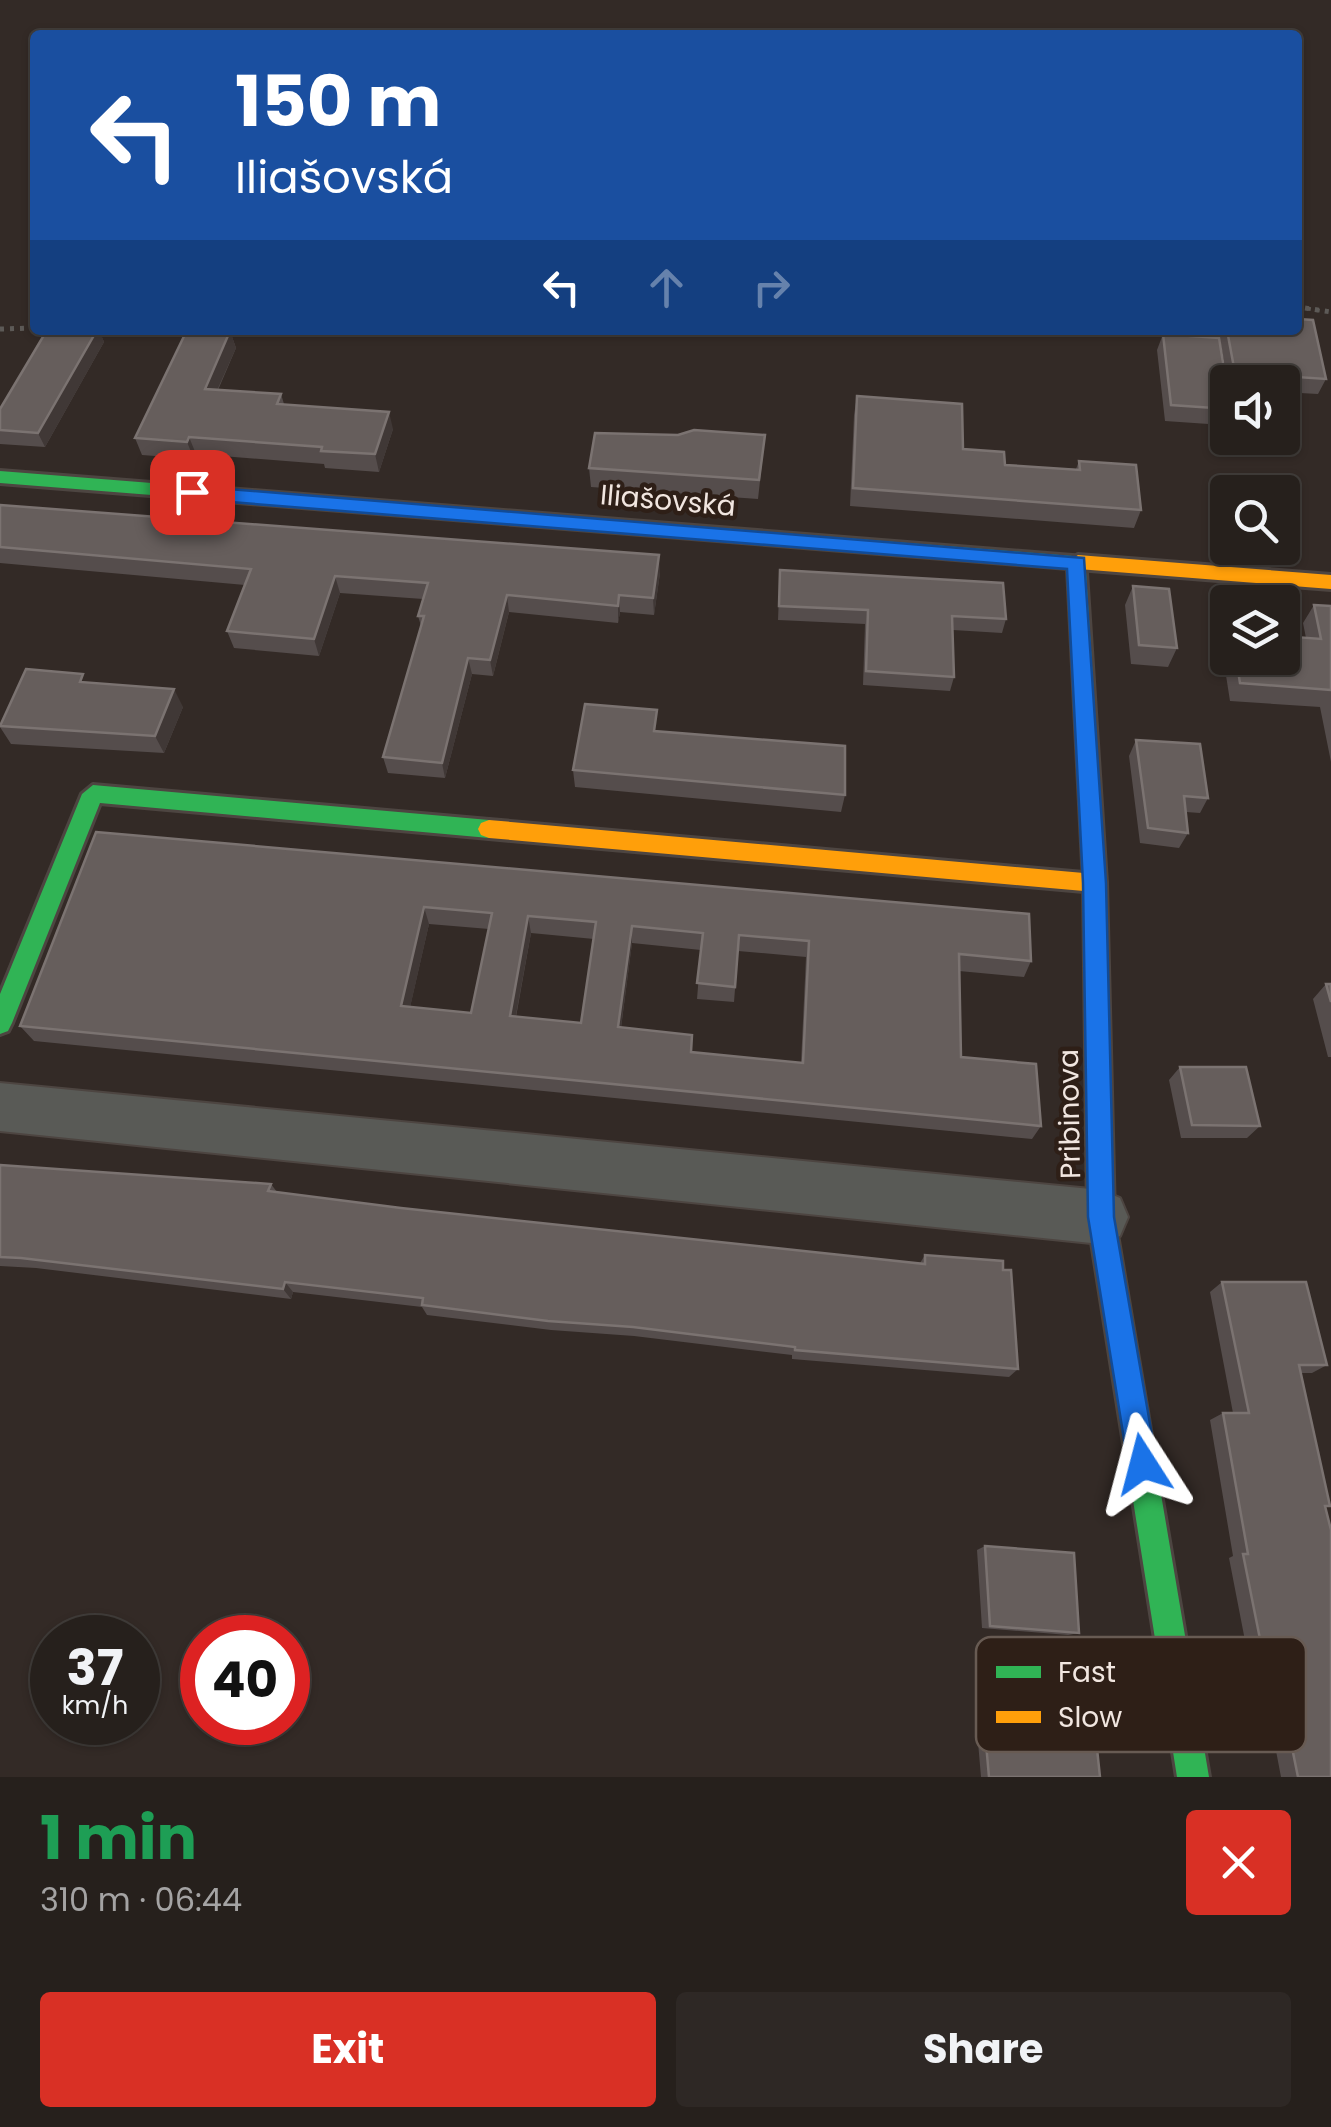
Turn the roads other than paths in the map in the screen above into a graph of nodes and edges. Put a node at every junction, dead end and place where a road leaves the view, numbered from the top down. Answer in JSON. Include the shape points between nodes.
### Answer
{"nodes":[{"id":1,"x":0,"y":477,"type":"edge"},
{"id":2,"x":1077,"y":562,"type":"junction"},
{"id":3,"x":1331,"y":582,"type":"edge"},
{"id":4,"x":1095,"y":883,"type":"junction"},
{"id":5,"x":0,"y":1023,"type":"edge"},
{"id":6,"x":0,"y":1108,"type":"edge"},
{"id":7,"x":1101,"y":1217,"type":"junction"},
{"id":8,"x":1170,"y":1637,"type":"edge"},
{"id":9,"x":1189,"y":1752,"type":"edge"},
{"id":10,"x":1193,"y":1777,"type":"edge"}],
"edges":[{"from":1,"to":2,"type":"street","name":"Iliašovská"},
{"from":2,"to":3,"type":"street","name":"Iliašovská"},
{"from":2,"to":4,"type":"street","name":"Pribinova"},
{"from":4,"to":5,"type":"street","via":[[93,794]]},
{"from":4,"to":7,"type":"street","name":"Pribinova"},
{"from":6,"to":7,"type":"street"},
{"from":7,"to":8,"type":"street","name":"Pribinova"},
{"from":9,"to":10,"type":"street","name":"Pribinova"}]}
